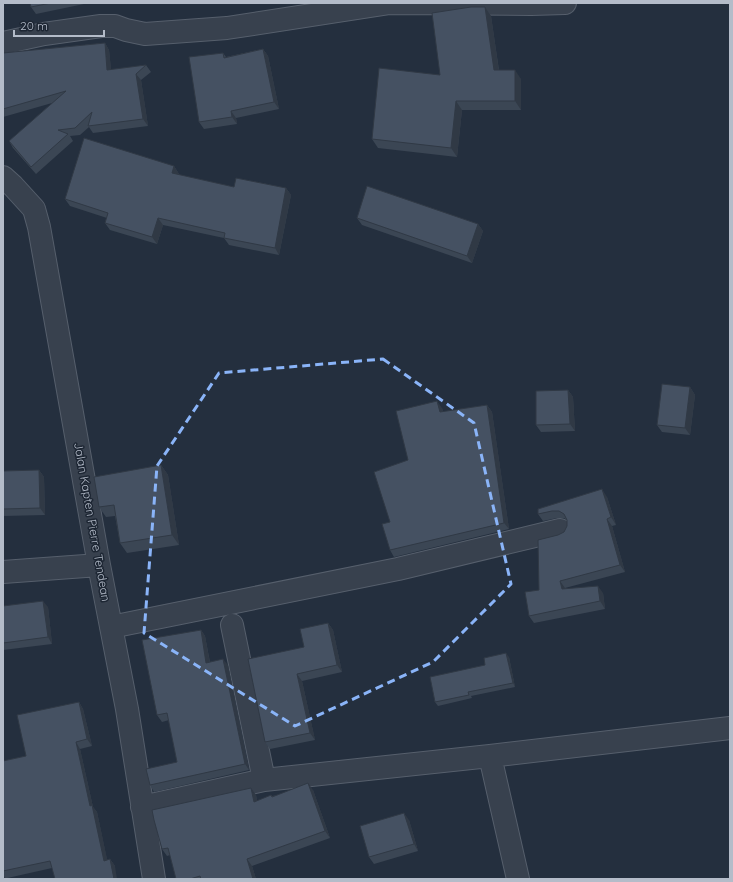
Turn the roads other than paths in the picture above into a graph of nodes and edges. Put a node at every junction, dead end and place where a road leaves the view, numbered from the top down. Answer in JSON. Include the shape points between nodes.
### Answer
{"nodes":[{"id":1,"x":565,"y":3,"type":"edge"},
{"id":2,"x":3,"y":43,"type":"edge"},
{"id":3,"x":3,"y":176,"type":"edge"},
{"id":4,"x":560,"y":530,"type":"dead end"},
{"id":5,"x":99,"y":565,"type":"junction"},
{"id":6,"x":3,"y":572,"type":"edge"},
{"id":7,"x":232,"y":625,"type":"dead end"},
{"id":8,"x":111,"y":626,"type":"junction"},
{"id":9,"x":730,"y":728,"type":"edge"},
{"id":10,"x":490,"y":756,"type":"junction"},
{"id":11,"x":264,"y":780,"type":"junction"},
{"id":12,"x":142,"y":807,"type":"junction"},
{"id":13,"x":154,"y":879,"type":"edge"},
{"id":14,"x":518,"y":879,"type":"edge"}],
"edges":[{"from":1,"to":2,"type":"street","via":[[390,3],[227,28],[145,34],[116,26],[101,26]]},
{"from":3,"to":5,"type":"street","name":"Jalan Kapten Pierre Tendean","via":[[37,218]]},
{"from":4,"to":8,"type":"street","via":[[398,569]]},
{"from":5,"to":6,"type":"street"},
{"from":5,"to":8,"type":"street","name":"Jalan Kapten Pierre Tendean"},
{"from":7,"to":11,"type":"street"},
{"from":8,"to":12,"type":"street","name":"Jalan Kapten Pierre Tendean"},
{"from":9,"to":10,"type":"street"},
{"from":10,"to":11,"type":"street"},
{"from":10,"to":14,"type":"street"},
{"from":11,"to":12,"type":"street"},
{"from":12,"to":13,"type":"street","name":"Jalan Kapten Pierre Tendean"}]}
